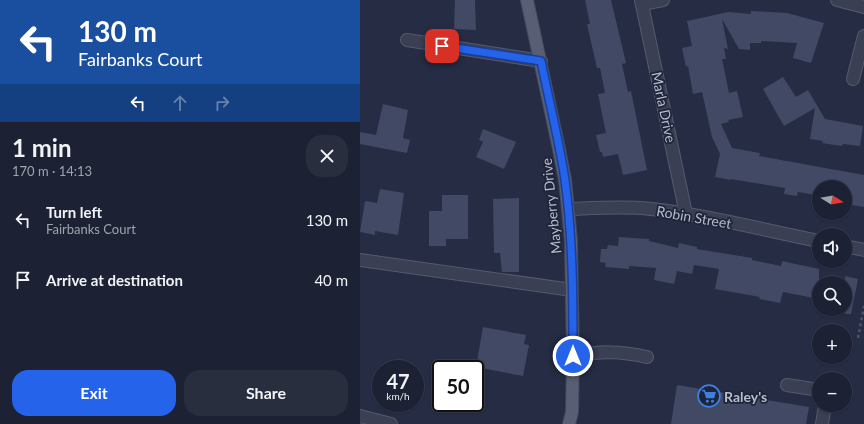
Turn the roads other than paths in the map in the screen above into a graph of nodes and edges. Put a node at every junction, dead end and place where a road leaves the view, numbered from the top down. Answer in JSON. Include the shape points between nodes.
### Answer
{"nodes":[{"id":1,"x":527,"y":0,"type":"edge"},
{"id":2,"x":663,"y":0,"type":"edge"},
{"id":3,"x":836,"y":0,"type":"edge"},
{"id":4,"x":642,"y":2,"type":"edge"},
{"id":5,"x":864,"y":7,"type":"edge"},
{"id":6,"x":864,"y":36,"type":"edge"},
{"id":7,"x":407,"y":40,"type":"dead end"},
{"id":8,"x":541,"y":61,"type":"junction"},
{"id":9,"x":853,"y":79,"type":"dead end"},
{"id":10,"x":568,"y":209,"type":"junction"},
{"id":11,"x":686,"y":214,"type":"junction"},
{"id":12,"x":812,"y":240,"type":"edge"},
{"id":13,"x":852,"y":247,"type":"edge"},
{"id":14,"x":864,"y":250,"type":"edge"},
{"id":15,"x":360,"y":260,"type":"edge"},
{"id":16,"x":572,"y":290,"type":"junction"},
{"id":17,"x":573,"y":356,"type":"junction"},
{"id":18,"x":647,"y":357,"type":"dead end"},
{"id":19,"x":787,"y":385,"type":"dead end"},
{"id":20,"x":812,"y":389,"type":"edge"},
{"id":21,"x":572,"y":412,"type":"junction"},
{"id":22,"x":823,"y":412,"type":"edge"},
{"id":23,"x":360,"y":416,"type":"edge"},
{"id":24,"x":391,"y":424,"type":"edge"},
{"id":25,"x":568,"y":424,"type":"edge"},
{"id":26,"x":576,"y":424,"type":"edge"},
{"id":27,"x":822,"y":424,"type":"edge"}],
"edges":[{"from":1,"to":8,"type":"main road","name":"Mayberry Drive"},
{"from":2,"to":4,"type":"street"},
{"from":3,"to":5,"type":"street"},
{"from":4,"to":11,"type":"street","name":"Marla Drive"},
{"from":6,"to":9,"type":"street"},
{"from":7,"to":8,"type":"street"},
{"from":8,"to":10,"type":"main road","name":"Mayberry Drive","via":[[564,172]]},
{"from":10,"to":11,"type":"street","name":"Robin Street","via":[[650,209]]},
{"from":10,"to":16,"type":"main road","name":"Mayberry Drive"},
{"from":11,"to":12,"type":"street","name":"Robin Street"},
{"from":13,"to":14,"type":"street"},
{"from":15,"to":16,"type":"street"},
{"from":16,"to":17,"type":"main road","name":"Mayberry Drive"},
{"from":17,"to":18,"type":"street","via":[[595,352],[630,353]]},
{"from":17,"to":21,"type":"main road","name":"Mayberry Drive"},
{"from":19,"to":20,"type":"street"},
{"from":21,"to":25,"type":"main road","name":"Mayberry Drive"},
{"from":21,"to":26,"type":"main road","name":"Mayberry Drive"},
{"from":22,"to":27,"type":"street"},
{"from":23,"to":24,"type":"street"}]}
